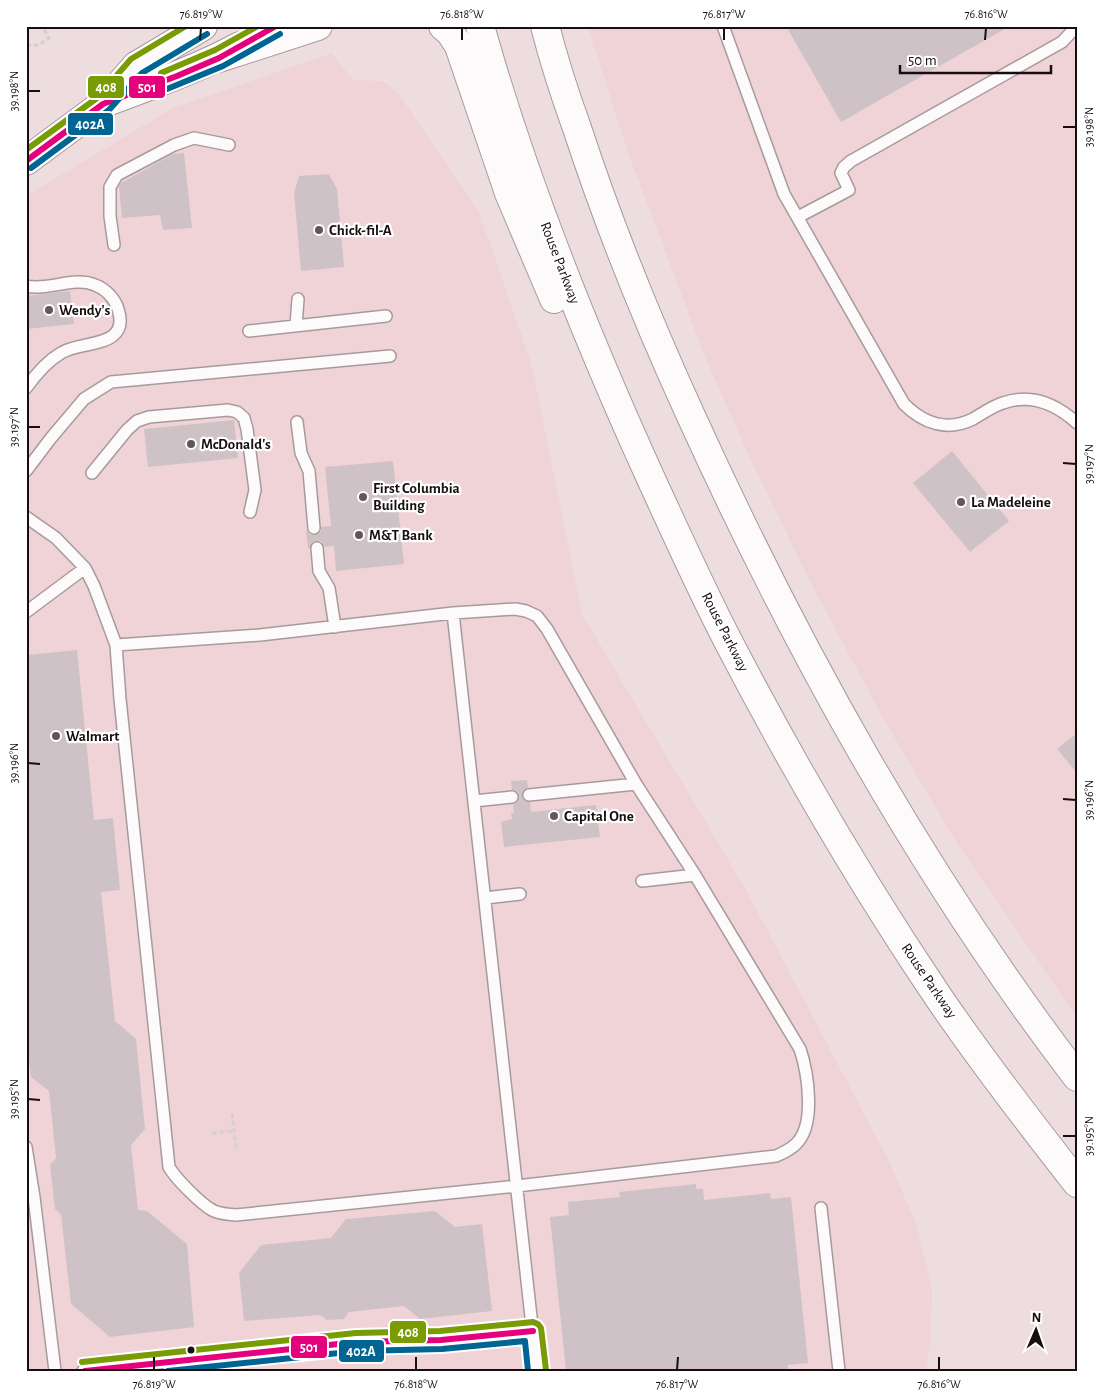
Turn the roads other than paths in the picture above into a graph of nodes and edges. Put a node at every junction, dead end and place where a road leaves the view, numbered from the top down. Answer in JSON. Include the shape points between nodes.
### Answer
{"nodes":[{"id":1,"x":203,"y":26,"type":"edge"},
{"id":2,"x":276,"y":26,"type":"edge"},
{"id":3,"x":318,"y":26,"type":"edge"},
{"id":4,"x":443,"y":26,"type":"edge"},
{"id":5,"x":480,"y":26,"type":"edge"},
{"id":6,"x":545,"y":26,"type":"edge"},
{"id":7,"x":552,"y":26,"type":"edge"},
{"id":8,"x":724,"y":26,"type":"edge"},
{"id":9,"x":1076,"y":26,"type":"edge"},
{"id":10,"x":552,"y":54,"type":"junction"},
{"id":11,"x":218,"y":58,"type":"junction"},
{"id":12,"x":103,"y":104,"type":"junction"},
{"id":13,"x":229,"y":145,"type":"dead end"},
{"id":14,"x":26,"y":161,"type":"edge"},
{"id":15,"x":798,"y":217,"type":"junction"},
{"id":16,"x":114,"y":245,"type":"dead end"},
{"id":17,"x":26,"y":286,"type":"edge"},
{"id":18,"x":298,"y":300,"type":"dead end"},
{"id":19,"x":386,"y":316,"type":"dead end"},
{"id":20,"x":296,"y":326,"type":"junction"},
{"id":21,"x":249,"y":331,"type":"dead end"},
{"id":22,"x":390,"y":356,"type":"dead end"},
{"id":23,"x":26,"y":388,"type":"edge"},
{"id":24,"x":297,"y":422,"type":"dead end"},
{"id":25,"x":1077,"y":424,"type":"edge"},
{"id":26,"x":26,"y":471,"type":"edge"},
{"id":27,"x":92,"y":473,"type":"dead end"},
{"id":28,"x":250,"y":512,"type":"dead end"},
{"id":29,"x":26,"y":517,"type":"edge"},
{"id":30,"x":314,"y":528,"type":"dead end"},
{"id":31,"x":317,"y":548,"type":"dead end"},
{"id":32,"x":84,"y":568,"type":"junction"},
{"id":33,"x":26,"y":612,"type":"edge"},
{"id":34,"x":453,"y":613,"type":"junction"},
{"id":35,"x":335,"y":627,"type":"junction"},
{"id":36,"x":727,"y":640,"type":"junction"},
{"id":37,"x":116,"y":645,"type":"junction"},
{"id":38,"x":636,"y":784,"type":"junction"},
{"id":39,"x":529,"y":796,"type":"dead end"},
{"id":40,"x":512,"y":797,"type":"dead end"},
{"id":41,"x":474,"y":801,"type":"junction"},
{"id":42,"x":695,"y":875,"type":"junction"},
{"id":43,"x":642,"y":881,"type":"dead end"},
{"id":44,"x":520,"y":894,"type":"dead end"},
{"id":45,"x":485,"y":898,"type":"junction"},
{"id":46,"x":1077,"y":1077,"type":"edge"},
{"id":47,"x":26,"y":1147,"type":"edge"},
{"id":48,"x":1077,"y":1182,"type":"edge"},
{"id":49,"x":517,"y":1186,"type":"junction"},
{"id":50,"x":30,"y":1197,"type":"edge"},
{"id":51,"x":821,"y":1208,"type":"dead end"},
{"id":52,"x":533,"y":1331,"type":"junction"},
{"id":53,"x":55,"y":1371,"type":"edge"},
{"id":54,"x":83,"y":1371,"type":"edge"},
{"id":55,"x":537,"y":1371,"type":"edge"},
{"id":56,"x":839,"y":1371,"type":"edge"}],
"edges":[{"from":1,"to":12,"type":"main road","via":[[136,66]]},
{"from":2,"to":11,"type":"main road"},
{"from":3,"to":11,"type":"main road"},
{"from":4,"to":36,"type":"main road","via":[[459,46],[509,193],[552,294],[658,513]]},
{"from":5,"to":36,"type":"main road","name":"Rouse Parkway","via":[[524,167],[568,287],[609,387]]},
{"from":6,"to":10,"type":"main road"},
{"from":7,"to":10,"type":"main road"},
{"from":8,"to":15,"type":"lane","via":[[784,194]]},
{"from":9,"to":15,"type":"lane","via":[[1062,42],[851,161],[841,173],[849,190]]},
{"from":10,"to":46,"type":"main road","via":[[588,164],[626,264],[721,481],[782,607],[852,736],[926,859],[991,959]]},
{"from":11,"to":12,"type":"main road"},
{"from":12,"to":14,"type":"main road"},
{"from":13,"to":16,"type":"lane","via":[[194,138],[174,145],[117,176],[110,187]]},
{"from":15,"to":25,"type":"lane","via":[[904,404],[914,414],[940,426],[954,425],[1001,403],[1027,399],[1055,406]]},
{"from":17,"to":23,"type":"lane","via":[[94,284],[113,298],[120,318],[119,328],[113,336],[63,352],[44,365]]},
{"from":18,"to":20,"type":"lane"},
{"from":19,"to":20,"type":"lane"},
{"from":20,"to":21,"type":"lane"},
{"from":22,"to":26,"type":"lane","via":[[111,382],[84,399]]},
{"from":24,"to":30,"type":"lane","via":[[301,453],[308,471]]},
{"from":27,"to":28,"type":"lane","via":[[137,421],[149,417],[228,410],[237,412],[244,418],[247,428],[255,490]]},
{"from":29,"to":32,"type":"lane","via":[[56,538]]},
{"from":31,"to":35,"type":"lane","via":[[319,571],[328,588]]},
{"from":32,"to":33,"type":"lane"},
{"from":32,"to":37,"type":"lane"},
{"from":34,"to":35,"type":"lane"},
{"from":34,"to":38,"type":"lane","via":[[515,609],[537,616]]},
{"from":34,"to":41,"type":"lane"},
{"from":35,"to":37,"type":"lane","via":[[260,636]]},
{"from":36,"to":48,"type":"main road","name":"Rouse Parkway","via":[[799,771],[874,897],[998,1081]]},
{"from":37,"to":49,"type":"lane","via":[[167,1154],[175,1177],[211,1210],[236,1215]]},
{"from":38,"to":39,"type":"lane"},
{"from":38,"to":42,"type":"lane"},
{"from":40,"to":41,"type":"lane"},
{"from":41,"to":45,"type":"lane"},
{"from":42,"to":43,"type":"lane"},
{"from":42,"to":49,"type":"lane","via":[[800,1050],[806,1066],[808,1092],[804,1134],[789,1151],[776,1156]]},
{"from":44,"to":45,"type":"lane"},
{"from":45,"to":49,"type":"lane"},
{"from":47,"to":50,"type":"lane"},
{"from":49,"to":52,"type":"lane"},
{"from":50,"to":53,"type":"lane"},
{"from":51,"to":56,"type":"lane"},
{"from":52,"to":54,"type":"lane","via":[[441,1340],[357,1342]]},
{"from":52,"to":55,"type":"lane"}]}
